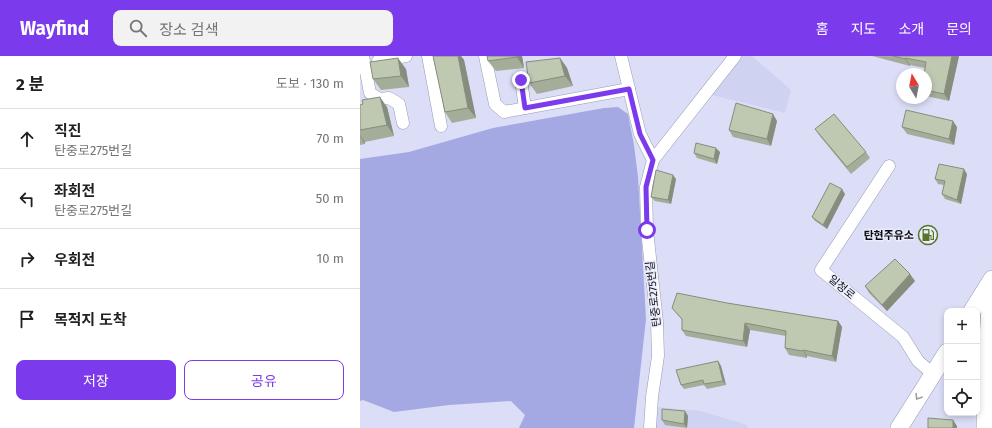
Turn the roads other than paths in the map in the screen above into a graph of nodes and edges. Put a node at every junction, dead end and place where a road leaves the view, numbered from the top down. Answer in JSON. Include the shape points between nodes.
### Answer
{"nodes":[{"id":1,"x":404,"y":56,"type":"edge"},
{"id":2,"x":428,"y":56,"type":"edge"},
{"id":3,"x":484,"y":56,"type":"edge"},
{"id":4,"x":621,"y":56,"type":"edge"},
{"id":5,"x":735,"y":56,"type":"edge"},
{"id":6,"x":363,"y":62,"type":"edge"},
{"id":7,"x":521,"y":80,"type":"dead end"},
{"id":8,"x":629,"y":89,"type":"junction"},
{"id":9,"x":525,"y":108,"type":"junction"},
{"id":10,"x":403,"y":123,"type":"dead end"},
{"id":11,"x":441,"y":126,"type":"dead end"},
{"id":12,"x":653,"y":160,"type":"junction"},
{"id":13,"x":889,"y":166,"type":"dead end"},
{"id":14,"x":992,"y":278,"type":"edge"},
{"id":15,"x":992,"y":292,"type":"edge"},
{"id":16,"x":974,"y":308,"type":"edge"},
{"id":17,"x":944,"y":357,"type":"edge"},
{"id":18,"x":933,"y":374,"type":"junction"},
{"id":19,"x":650,"y":428,"type":"edge"},
{"id":20,"x":899,"y":428,"type":"edge"},
{"id":21,"x":986,"y":428,"type":"edge"}],
"edges":[{"from":1,"to":6,"type":"street"},
{"from":2,"to":11,"type":"street"},
{"from":3,"to":9,"type":"street","via":[[495,104],[504,112]]},
{"from":4,"to":8,"type":"street"},
{"from":5,"to":12,"type":"street","name":"탄중로275번길"},
{"from":6,"to":10,"type":"street","via":[[370,92],[379,99],[389,98],[398,104]]},
{"from":7,"to":9,"type":"street"},
{"from":8,"to":9,"type":"street"},
{"from":8,"to":12,"type":"street","via":[[640,134]]},
{"from":12,"to":19,"type":"street","name":"탄중로275번길","via":[[646,187],[647,230],[658,356]]},
{"from":13,"to":18,"type":"street","name":"일청로","via":[[821,270],[902,337],[918,360]]},
{"from":14,"to":16,"type":"street"},
{"from":15,"to":21,"type":"main road"},
{"from":17,"to":18,"type":"street"},
{"from":18,"to":20,"type":"street","one_way":true}]}
